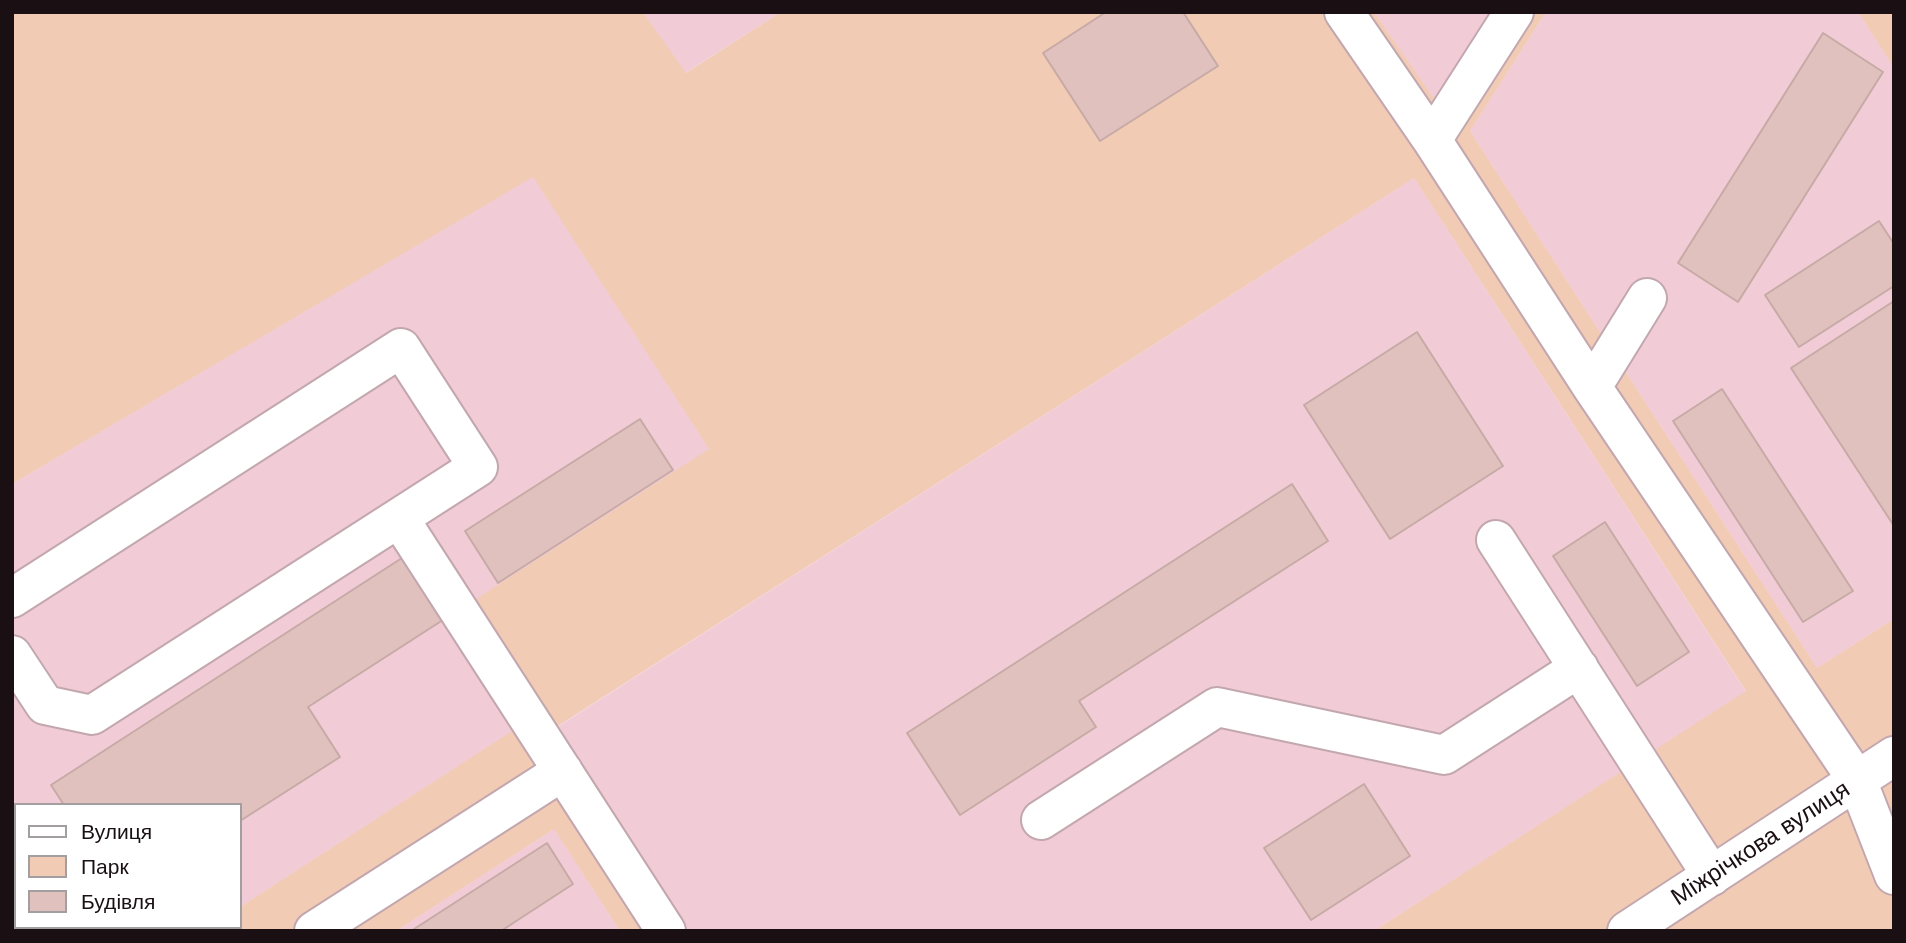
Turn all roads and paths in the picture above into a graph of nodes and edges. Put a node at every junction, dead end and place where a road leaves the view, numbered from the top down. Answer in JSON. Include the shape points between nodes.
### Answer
{"nodes":[{"id":1,"x":1344,"y":12,"type":"edge"},
{"id":2,"x":1514,"y":12,"type":"edge"},
{"id":3,"x":1432,"y":140,"type":"junction"},
{"id":4,"x":1647,"y":298,"type":"dead end"},
{"id":5,"x":1592,"y":387,"type":"junction"},
{"id":6,"x":399,"y":518,"type":"junction"},
{"id":7,"x":1496,"y":540,"type":"dead end"},
{"id":8,"x":12,"y":598,"type":"edge"},
{"id":9,"x":12,"y":655,"type":"edge"},
{"id":10,"x":1579,"y":668,"type":"junction"},
{"id":11,"x":1894,"y":756,"type":"edge"},
{"id":12,"x":563,"y":771,"type":"junction"},
{"id":13,"x":1857,"y":780,"type":"junction"},
{"id":14,"x":1041,"y":820,"type":"dead end"},
{"id":15,"x":1894,"y":875,"type":"edge"},
{"id":16,"x":1712,"y":876,"type":"junction"},
{"id":17,"x":314,"y":931,"type":"edge"},
{"id":18,"x":666,"y":931,"type":"edge"},
{"id":19,"x":1627,"y":931,"type":"edge"}],
"edges":[{"from":1,"to":3,"type":"street"},
{"from":2,"to":3,"type":"street"},
{"from":3,"to":5,"type":"street"},
{"from":4,"to":5,"type":"street"},
{"from":5,"to":13,"type":"street"},
{"from":6,"to":8,"type":"street","via":[[478,467],[401,348]]},
{"from":6,"to":9,"type":"street","via":[[92,715],[44,705]]},
{"from":6,"to":12,"type":"street"},
{"from":7,"to":10,"type":"street"},
{"from":10,"to":14,"type":"street","via":[[1444,755],[1217,707]]},
{"from":10,"to":16,"type":"street"},
{"from":11,"to":13,"type":"street","name":"Міжрічкова вулиця"},
{"from":12,"to":17,"type":"street"},
{"from":12,"to":18,"type":"street"},
{"from":13,"to":15,"type":"street"},
{"from":13,"to":16,"type":"street","name":"Міжрічкова вулиця"},
{"from":16,"to":19,"type":"street","name":"Міжрічкова вулиця"}]}
